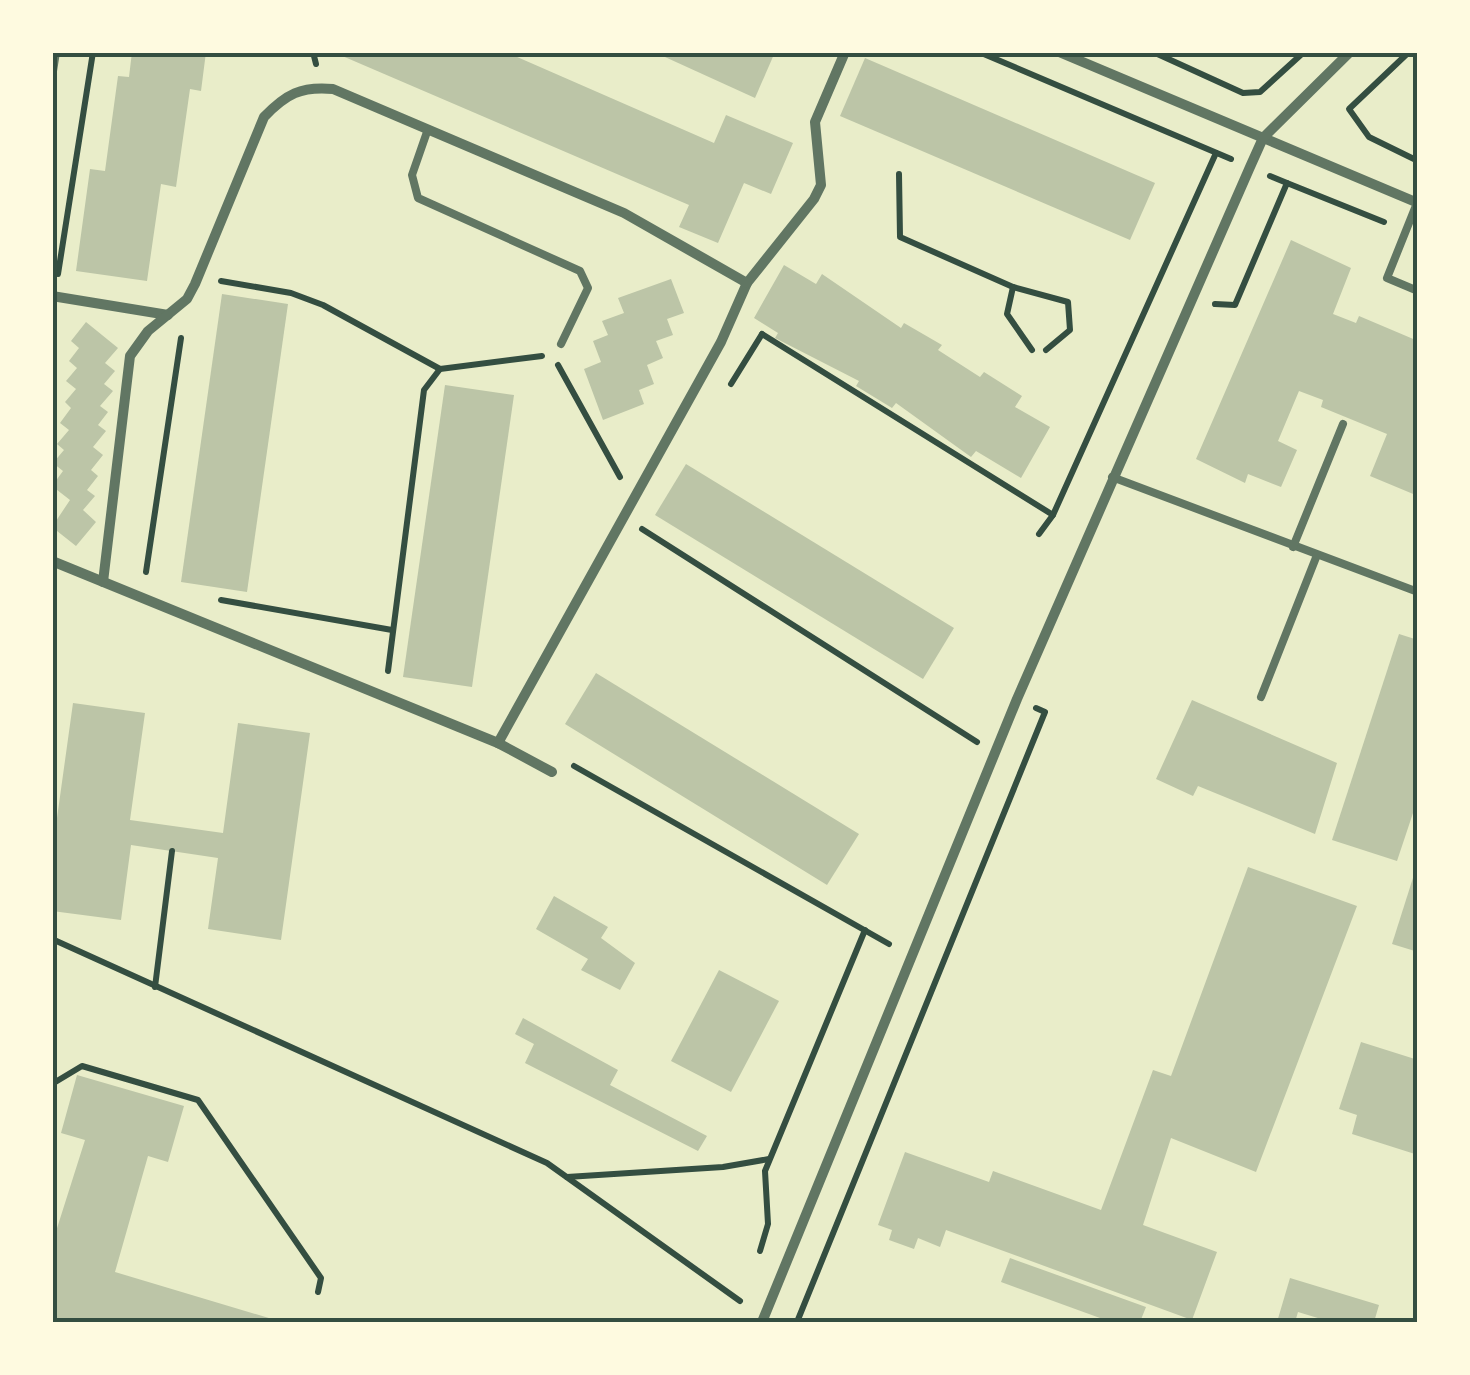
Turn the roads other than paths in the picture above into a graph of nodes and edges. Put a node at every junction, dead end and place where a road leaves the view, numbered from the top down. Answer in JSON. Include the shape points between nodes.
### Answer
{"nodes":[{"id":1,"x":55,"y":52,"type":"edge"},
{"id":2,"x":845,"y":52,"type":"edge"},
{"id":3,"x":1059,"y":52,"type":"edge"},
{"id":4,"x":1350,"y":52,"type":"edge"},
{"id":5,"x":52,"y":71,"type":"edge"},
{"id":6,"x":428,"y":129,"type":"junction"},
{"id":7,"x":1264,"y":138,"type":"junction"},
{"id":8,"x":1418,"y":203,"type":"edge"},
{"id":9,"x":747,"y":282,"type":"junction"},
{"id":10,"x":1418,"y":291,"type":"edge"},
{"id":11,"x":54,"y":297,"type":"edge"},
{"id":12,"x":168,"y":315,"type":"junction"},
{"id":13,"x":561,"y":344,"type":"dead end"},
{"id":14,"x":1343,"y":424,"type":"dead end"},
{"id":15,"x":1112,"y":477,"type":"junction"},
{"id":16,"x":1293,"y":546,"type":"junction"},
{"id":17,"x":1317,"y":555,"type":"junction"},
{"id":18,"x":52,"y":561,"type":"edge"},
{"id":19,"x":103,"y":582,"type":"junction"},
{"id":20,"x":1418,"y":592,"type":"edge"},
{"id":21,"x":1261,"y":697,"type":"dead end"},
{"id":22,"x":498,"y":743,"type":"junction"},
{"id":23,"x":552,"y":772,"type":"dead end"},
{"id":24,"x":762,"y":1322,"type":"edge"}],
"edges":[{"from":1,"to":5,"type":"street"},
{"from":2,"to":9,"type":"street","via":[[815,122],[821,185]]},
{"from":3,"to":7,"type":"street"},
{"from":4,"to":7,"type":"street"},
{"from":6,"to":9,"type":"street","via":[[624,213]]},
{"from":6,"to":12,"type":"street","via":[[333,89],[309,87],[286,95],[264,117],[200,277]]},
{"from":6,"to":13,"type":"lane","via":[[412,175],[418,198],[587,278]]},
{"from":7,"to":8,"type":"street"},
{"from":7,"to":15,"type":"street"},
{"from":8,"to":10,"type":"lane","via":[[1387,278]]},
{"from":9,"to":22,"type":"street","via":[[721,342]]},
{"from":11,"to":12,"type":"street"},
{"from":12,"to":19,"type":"street","via":[[130,356]]},
{"from":14,"to":16,"type":"lane"},
{"from":15,"to":16,"type":"lane"},
{"from":15,"to":24,"type":"street"},
{"from":16,"to":17,"type":"lane"},
{"from":17,"to":20,"type":"lane"},
{"from":17,"to":21,"type":"lane"},
{"from":18,"to":19,"type":"street"},
{"from":19,"to":22,"type":"street"},
{"from":22,"to":23,"type":"street"}]}
